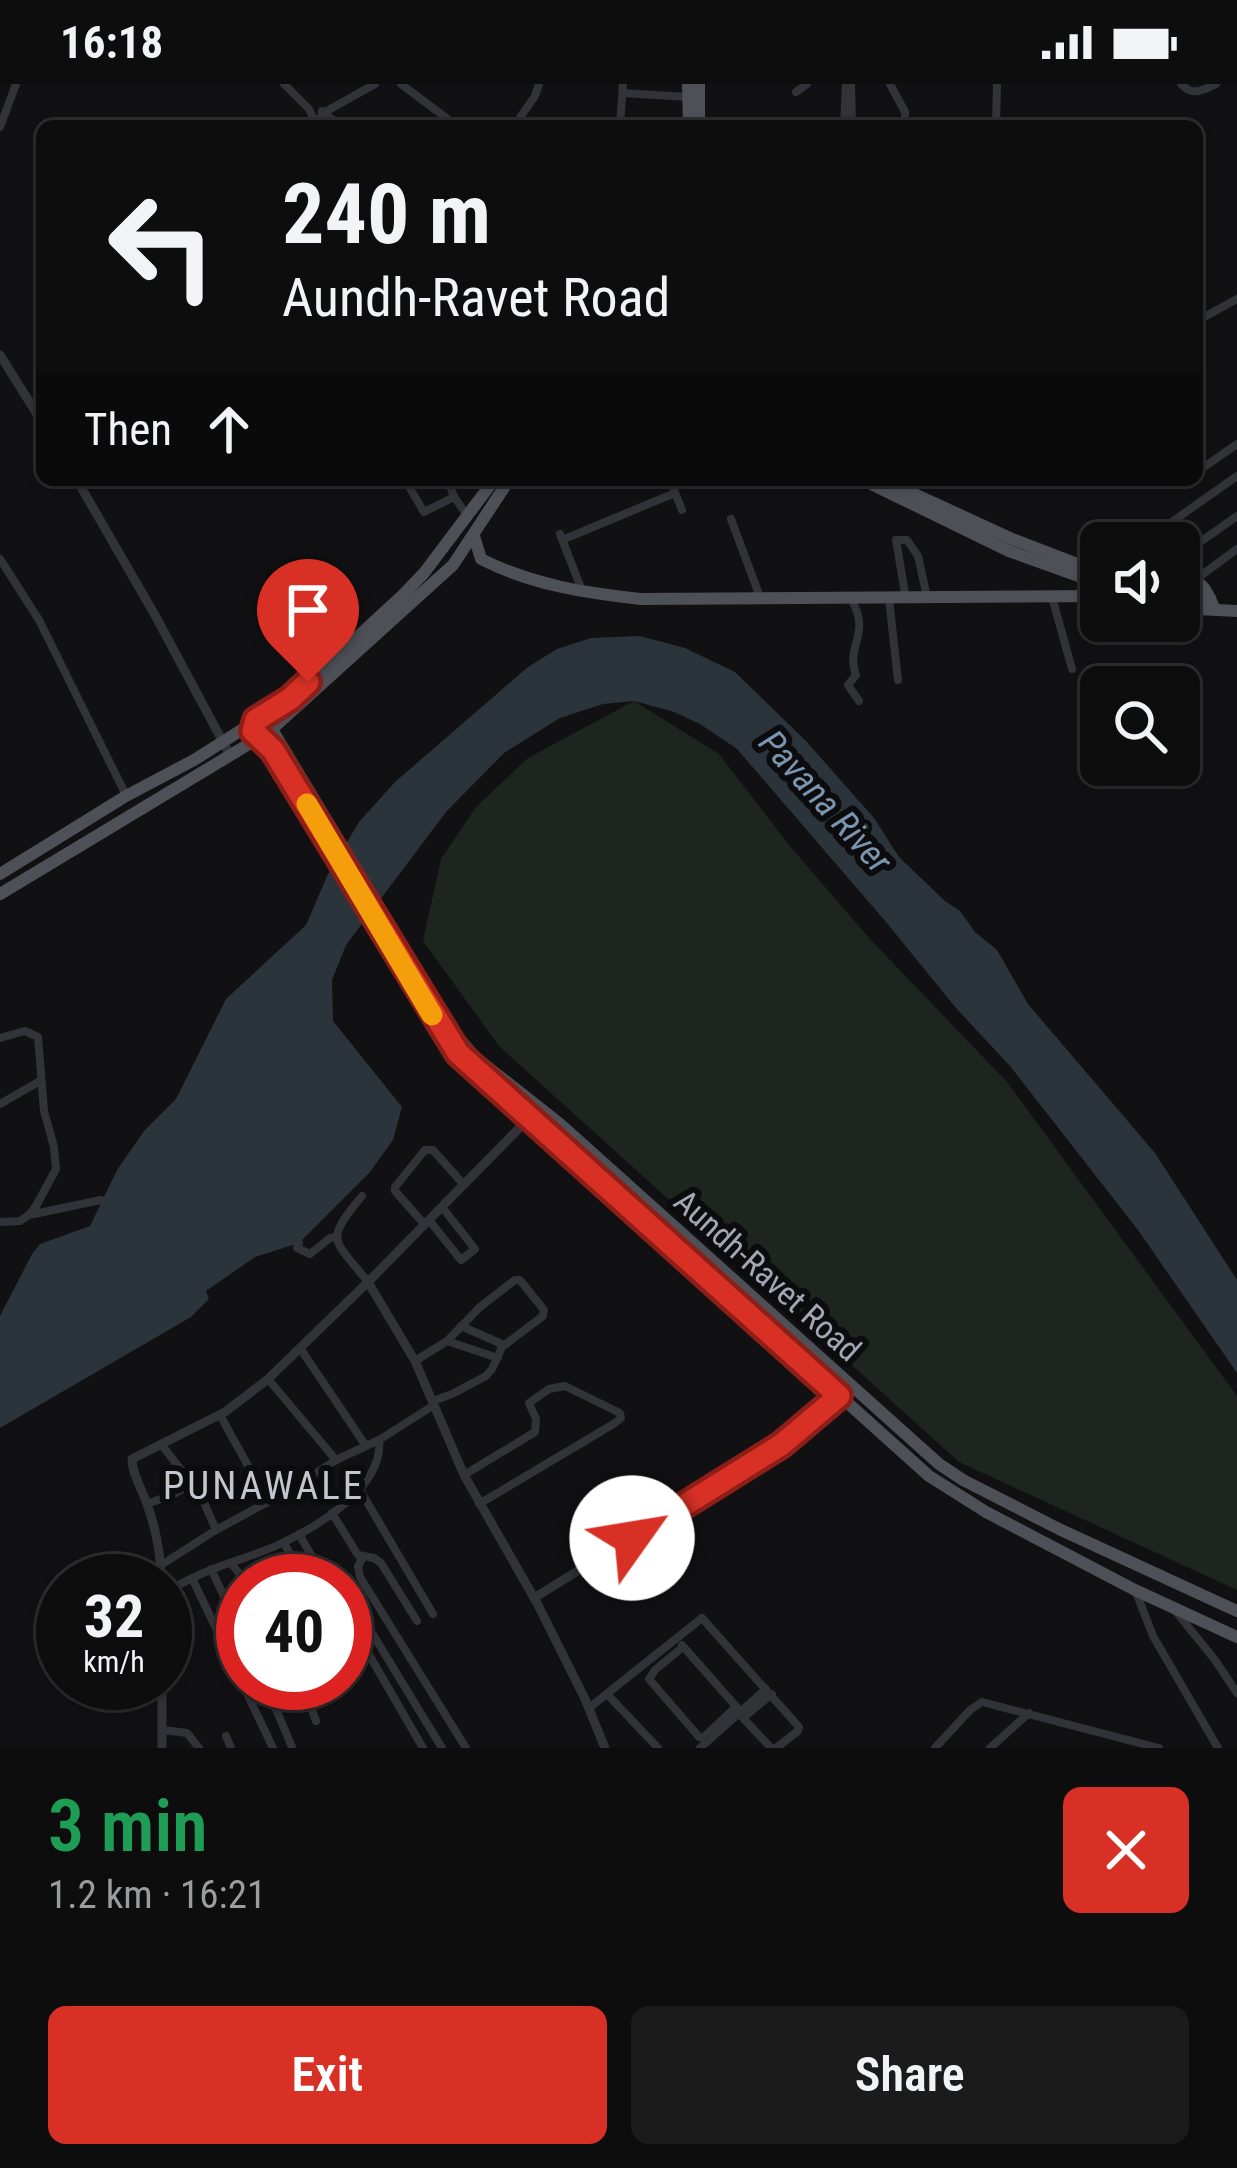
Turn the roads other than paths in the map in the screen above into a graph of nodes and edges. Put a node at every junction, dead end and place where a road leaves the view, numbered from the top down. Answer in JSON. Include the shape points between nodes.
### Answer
{"nodes":[{"id":1,"x":16,"y":84,"type":"edge"},
{"id":2,"x":284,"y":84,"type":"edge"},
{"id":3,"x":375,"y":84,"type":"edge"},
{"id":4,"x":401,"y":84,"type":"edge"},
{"id":5,"x":539,"y":84,"type":"edge"},
{"id":6,"x":699,"y":84,"type":"edge"},
{"id":7,"x":807,"y":84,"type":"edge"},
{"id":8,"x":849,"y":84,"type":"edge"},
{"id":9,"x":890,"y":84,"type":"edge"},
{"id":10,"x":997,"y":84,"type":"edge"},
{"id":11,"x":1181,"y":84,"type":"edge"},
{"id":12,"x":1216,"y":84,"type":"edge"},
{"id":13,"x":623,"y":88,"type":"edge"},
{"id":14,"x":688,"y":90,"type":"edge"},
{"id":15,"x":796,"y":92,"type":"dead end"},
{"id":16,"x":309,"y":109,"type":"junction"},
{"id":17,"x":325,"y":112,"type":"junction"},
{"id":18,"x":314,"y":120,"type":"edge"},
{"id":19,"x":319,"y":120,"type":"edge"},
{"id":20,"x":334,"y":120,"type":"edge"},
{"id":21,"x":449,"y":120,"type":"edge"},
{"id":22,"x":518,"y":120,"type":"edge"},
{"id":23,"x":620,"y":120,"type":"edge"},
{"id":24,"x":689,"y":120,"type":"edge"},
{"id":25,"x":699,"y":120,"type":"edge"},
{"id":26,"x":848,"y":120,"type":"edge"},
{"id":27,"x":905,"y":120,"type":"edge"},
{"id":28,"x":997,"y":120,"type":"edge"},
{"id":29,"x":0,"y":127,"type":"edge"},
{"id":30,"x":1237,"y":299,"type":"edge"},
{"id":31,"x":1203,"y":318,"type":"edge"},
{"id":32,"x":0,"y":355,"type":"edge"},
{"id":33,"x":36,"y":412,"type":"edge"},
{"id":34,"x":1237,"y":444,"type":"edge"},
{"id":35,"x":1203,"y":468,"type":"edge"},
{"id":36,"x":1237,"y":476,"type":"edge"},
{"id":37,"x":81,"y":486,"type":"edge"},
{"id":38,"x":409,"y":486,"type":"edge"},
{"id":39,"x":450,"y":486,"type":"edge"},
{"id":40,"x":491,"y":486,"type":"edge"},
{"id":41,"x":504,"y":486,"type":"edge"},
{"id":42,"x":672,"y":486,"type":"edge"},
{"id":43,"x":905,"y":490,"type":"edge"},
{"id":44,"x":675,"y":493,"type":"junction"},
{"id":45,"x":454,"y":497,"type":"junction"},
{"id":46,"x":682,"y":510,"type":"dead end"},
{"id":47,"x":1237,"y":516,"type":"edge"},
{"id":48,"x":731,"y":519,"type":"dead end"},
{"id":49,"x":1172,"y":522,"type":"edge"},
{"id":50,"x":471,"y":525,"type":"junction"},
{"id":51,"x":1200,"y":542,"type":"edge"},
{"id":52,"x":1237,"y":549,"type":"edge"},
{"id":53,"x":438,"y":555,"type":"junction"},
{"id":54,"x":0,"y":559,"type":"edge"},
{"id":55,"x":455,"y":562,"type":"junction"},
{"id":56,"x":1200,"y":571,"type":"edge"},
{"id":57,"x":512,"y":573,"type":"junction"},
{"id":58,"x":1080,"y":577,"type":"edge"},
{"id":59,"x":1200,"y":584,"type":"edge"},
{"id":60,"x":1080,"y":590,"type":"edge"},
{"id":61,"x":583,"y":592,"type":"junction"},
{"id":62,"x":1052,"y":597,"type":"junction"},
{"id":63,"x":760,"y":598,"type":"junction"},
{"id":64,"x":850,"y":598,"type":"junction"},
{"id":65,"x":1200,"y":598,"type":"edge"},
{"id":66,"x":889,"y":599,"type":"junction"},
{"id":67,"x":906,"y":599,"type":"junction"},
{"id":68,"x":928,"y":599,"type":"junction"},
{"id":69,"x":1200,"y":602,"type":"edge"},
{"id":70,"x":1200,"y":602,"type":"edge"},
{"id":71,"x":1207,"y":602,"type":"junction"},
{"id":72,"x":1237,"y":611,"type":"edge"},
{"id":73,"x":1072,"y":669,"type":"dead end"},
{"id":74,"x":898,"y":680,"type":"dead end"},
{"id":75,"x":859,"y":701,"type":"dead end"},
{"id":76,"x":257,"y":720,"type":"junction"},
{"id":77,"x":267,"y":734,"type":"junction"},
{"id":78,"x":227,"y":748,"type":"junction"},
{"id":79,"x":126,"y":796,"type":"junction"},
{"id":80,"x":0,"y":874,"type":"edge"},
{"id":81,"x":0,"y":894,"type":"edge"},
{"id":82,"x":0,"y":1038,"type":"edge"},
{"id":83,"x":41,"y":1081,"type":"junction"},
{"id":84,"x":0,"y":1104,"type":"edge"},
{"id":85,"x":534,"y":1113,"type":"junction"},
{"id":86,"x":464,"y":1185,"type":"junction"},
{"id":87,"x":362,"y":1196,"type":"dead end"},
{"id":88,"x":101,"y":1200,"type":"dead end"},
{"id":89,"x":442,"y":1207,"type":"junction"},
{"id":90,"x":28,"y":1215,"type":"junction"},
{"id":91,"x":0,"y":1222,"type":"edge"},
{"id":92,"x":427,"y":1223,"type":"junction"},
{"id":93,"x":336,"y":1237,"type":"junction"},
{"id":94,"x":299,"y":1243,"type":"dead end"},
{"id":95,"x":368,"y":1282,"type":"junction"},
{"id":96,"x":461,"y":1326,"type":"junction"},
{"id":97,"x":447,"y":1341,"type":"junction"},
{"id":98,"x":504,"y":1345,"type":"junction"},
{"id":99,"x":300,"y":1348,"type":"junction"},
{"id":100,"x":498,"y":1358,"type":"junction"},
{"id":101,"x":415,"y":1361,"type":"junction"},
{"id":102,"x":268,"y":1379,"type":"junction"},
{"id":103,"x":839,"y":1396,"type":"junction"},
{"id":104,"x":434,"y":1403,"type":"junction"},
{"id":105,"x":220,"y":1415,"type":"junction"},
{"id":106,"x":379,"y":1440,"type":"junction"},
{"id":107,"x":160,"y":1443,"type":"junction"},
{"id":108,"x":366,"y":1445,"type":"junction"},
{"id":109,"x":336,"y":1460,"type":"junction"},
{"id":110,"x":464,"y":1475,"type":"junction"},
{"id":111,"x":360,"y":1490,"type":"junction"},
{"id":112,"x":202,"y":1498,"type":"dead end"},
{"id":113,"x":268,"y":1502,"type":"junction"},
{"id":114,"x":147,"y":1504,"type":"junction"},
{"id":115,"x":479,"y":1504,"type":"junction"},
{"id":116,"x":332,"y":1513,"type":"junction"},
{"id":117,"x":216,"y":1530,"type":"junction"},
{"id":118,"x":299,"y":1534,"type":"junction"},
{"id":119,"x":284,"y":1543,"type":"junction"},
{"id":120,"x":160,"y":1554,"type":"edge"},
{"id":121,"x":178,"y":1554,"type":"edge"},
{"id":122,"x":255,"y":1554,"type":"edge"},
{"id":123,"x":290,"y":1554,"type":"edge"},
{"id":124,"x":310,"y":1554,"type":"edge"},
{"id":125,"x":360,"y":1554,"type":"edge"},
{"id":126,"x":372,"y":1558,"type":"edge"},
{"id":127,"x":216,"y":1568,"type":"edge"},
{"id":128,"x":212,"y":1569,"type":"junction"},
{"id":129,"x":192,"y":1578,"type":"joint"},
{"id":130,"x":216,"y":1578,"type":"edge"},
{"id":131,"x":1136,"y":1590,"type":"junction"},
{"id":132,"x":372,"y":1596,"type":"edge"},
{"id":133,"x":534,"y":1598,"type":"junction"},
{"id":134,"x":1172,"y":1607,"type":"junction"},
{"id":135,"x":1237,"y":1611,"type":"edge"},
{"id":136,"x":433,"y":1614,"type":"dead end"},
{"id":137,"x":416,"y":1621,"type":"dead end"},
{"id":138,"x":372,"y":1633,"type":"edge"},
{"id":139,"x":1237,"y":1637,"type":"edge"},
{"id":140,"x":680,"y":1642,"type":"junction"},
{"id":141,"x":372,"y":1660,"type":"edge"},
{"id":142,"x":769,"y":1692,"type":"junction"},
{"id":143,"x":1237,"y":1693,"type":"edge"},
{"id":144,"x":607,"y":1694,"type":"junction"},
{"id":145,"x":589,"y":1708,"type":"junction"},
{"id":146,"x":163,"y":1710,"type":"edge"},
{"id":147,"x":276,"y":1710,"type":"edge"},
{"id":148,"x":312,"y":1710,"type":"edge"},
{"id":149,"x":738,"y":1710,"type":"junction"},
{"id":150,"x":1029,"y":1712,"type":"junction"},
{"id":151,"x":316,"y":1721,"type":"dead end"},
{"id":152,"x":164,"y":1730,"type":"junction"},
{"id":153,"x":226,"y":1736,"type":"dead end"},
{"id":154,"x":292,"y":1747,"type":"edge"},
{"id":155,"x":162,"y":1748,"type":"edge"},
{"id":156,"x":199,"y":1748,"type":"edge"},
{"id":157,"x":231,"y":1748,"type":"edge"},
{"id":158,"x":273,"y":1748,"type":"edge"},
{"id":159,"x":423,"y":1748,"type":"edge"},
{"id":160,"x":442,"y":1748,"type":"edge"},
{"id":161,"x":466,"y":1748,"type":"edge"},
{"id":162,"x":604,"y":1748,"type":"edge"},
{"id":163,"x":658,"y":1748,"type":"edge"},
{"id":164,"x":700,"y":1748,"type":"edge"},
{"id":165,"x":774,"y":1748,"type":"edge"},
{"id":166,"x":935,"y":1748,"type":"edge"},
{"id":167,"x":990,"y":1748,"type":"edge"},
{"id":168,"x":1159,"y":1748,"type":"edge"},
{"id":169,"x":1219,"y":1748,"type":"edge"}],
"edges":[{"from":1,"to":29,"type":"street"},
{"from":2,"to":16,"type":"street"},
{"from":3,"to":17,"type":"street"},
{"from":4,"to":21,"type":"street"},
{"from":5,"to":22,"type":"street"},
{"from":6,"to":25,"type":"main road"},
{"from":7,"to":15,"type":"street"},
{"from":8,"to":26,"type":"street"},
{"from":9,"to":27,"type":"street"},
{"from":10,"to":28,"type":"street"},
{"from":11,"to":12,"type":"street","via":[[1194,92]]},
{"from":13,"to":14,"type":"street"},
{"from":13,"to":23,"type":"street"},
{"from":14,"to":24,"type":"main road"},
{"from":16,"to":17,"type":"street"},
{"from":16,"to":18,"type":"street"},
{"from":17,"to":19,"type":"street"},
{"from":17,"to":20,"type":"street"},
{"from":30,"to":31,"type":"street"},
{"from":32,"to":33,"type":"street"},
{"from":34,"to":35,"type":"street"},
{"from":36,"to":49,"type":"street"},
{"from":37,"to":78,"type":"street"},
{"from":38,"to":45,"type":"street","via":[[424,512]]},
{"from":39,"to":45,"type":"street"},
{"from":40,"to":50,"type":"main road"},
{"from":41,"to":50,"type":"main road"},
{"from":42,"to":44,"type":"street"},
{"from":43,"to":58,"type":"main road","bridge":true},
{"from":44,"to":46,"type":"street"},
{"from":44,"to":61,"type":"street","via":[[561,537]]},
{"from":45,"to":50,"type":"street"},
{"from":47,"to":51,"type":"street"},
{"from":48,"to":63,"type":"street"},
{"from":50,"to":53,"type":"main road","via":[[460,523]]},
{"from":50,"to":55,"type":"main road"},
{"from":50,"to":57,"type":"main road","via":[[481,560]]},
{"from":52,"to":56,"type":"street"},
{"from":53,"to":55,"type":"main road","via":[[447,566]]},
{"from":53,"to":76,"type":"main road","via":[[343,651]]},
{"from":54,"to":79,"type":"street"},
{"from":55,"to":57,"type":"main road"},
{"from":55,"to":77,"type":"main road"},
{"from":57,"to":61,"type":"main road"},
{"from":59,"to":71,"type":"main road"},
{"from":60,"to":62,"type":"main road"},
{"from":61,"to":63,"type":"main road"},
{"from":62,"to":68,"type":"main road"},
{"from":62,"to":73,"type":"street"},
{"from":63,"to":64,"type":"main road"},
{"from":64,"to":66,"type":"main road"},
{"from":64,"to":75,"type":"street","via":[[861,627],[848,686]]},
{"from":65,"to":71,"type":"main road"},
{"from":66,"to":67,"type":"main road"},
{"from":66,"to":74,"type":"street"},
{"from":67,"to":68,"type":"main road"},
{"from":67,"to":68,"type":"street","via":[[896,539],[918,556]]},
{"from":69,"to":71,"type":"main road"},
{"from":70,"to":71,"type":"main road"},
{"from":71,"to":72,"type":"main road"},
{"from":76,"to":77,"type":"main road","via":[[269,720]]},
{"from":76,"to":78,"type":"main road"},
{"from":77,"to":78,"type":"main road"},
{"from":77,"to":85,"type":"main road","via":[[472,1060]]},
{"from":78,"to":79,"type":"main road"},
{"from":78,"to":81,"type":"main road"},
{"from":79,"to":80,"type":"main road"},
{"from":82,"to":83,"type":"street","via":[[25,1030],[38,1037]]},
{"from":83,"to":84,"type":"street"},
{"from":83,"to":90,"type":"street","via":[[56,1168]]},
{"from":85,"to":86,"type":"street"},
{"from":85,"to":103,"type":"main road","name":"Aundh-Ravet Road"},
{"from":85,"to":135,"type":"main road","name":"Aundh-Ravet Road","via":[[560,1124],[963,1480]]},
{"from":86,"to":89,"type":"street"},
{"from":86,"to":92,"type":"street","via":[[425,1150],[395,1191]]},
{"from":87,"to":93,"type":"street"},
{"from":88,"to":90,"type":"street"},
{"from":89,"to":92,"type":"street"},
{"from":89,"to":92,"type":"street","via":[[475,1250],[461,1260]]},
{"from":90,"to":91,"type":"street"},
{"from":92,"to":95,"type":"street"},
{"from":93,"to":94,"type":"street","via":[[310,1253]]},
{"from":93,"to":95,"type":"street"},
{"from":95,"to":99,"type":"street"},
{"from":95,"to":101,"type":"street"},
{"from":96,"to":97,"type":"street"},
{"from":96,"to":98,"type":"street"},
{"from":96,"to":98,"type":"street","via":[[518,1279],[544,1313]]},
{"from":97,"to":100,"type":"street"},
{"from":97,"to":101,"type":"street"},
{"from":98,"to":100,"type":"street"},
{"from":99,"to":102,"type":"street"},
{"from":99,"to":108,"type":"street"},
{"from":100,"to":104,"type":"street","via":[[486,1376]]},
{"from":101,"to":104,"type":"street"},
{"from":102,"to":105,"type":"street"},
{"from":102,"to":109,"type":"street"},
{"from":103,"to":131,"type":"main road","name":"Aundh-Ravet Road","via":[[955,1493]]},
{"from":103,"to":133,"type":"street","via":[[781,1445]]},
{"from":104,"to":106,"type":"street"},
{"from":104,"to":110,"type":"street"},
{"from":105,"to":107,"type":"street"},
{"from":105,"to":113,"type":"street"},
{"from":106,"to":108,"type":"street"},
{"from":106,"to":111,"type":"street"},
{"from":107,"to":114,"type":"street","via":[[132,1459]]},
{"from":107,"to":114,"type":"street","via":[[192,1484]]},
{"from":108,"to":109,"type":"street"},
{"from":109,"to":113,"type":"street"},
{"from":110,"to":115,"type":"street"},
{"from":110,"to":115,"type":"street","via":[[535,1432],[530,1403],[549,1389],[565,1386],[620,1413]]},
{"from":111,"to":116,"type":"street"},
{"from":111,"to":136,"type":"street"},
{"from":112,"to":117,"type":"street"},
{"from":113,"to":117,"type":"street"},
{"from":114,"to":120,"type":"street"},
{"from":115,"to":133,"type":"street"},
{"from":116,"to":118,"type":"street"},
{"from":116,"to":125,"type":"street"},
{"from":117,"to":121,"type":"street"},
{"from":118,"to":119,"type":"street"},
{"from":118,"to":124,"type":"street"},
{"from":119,"to":122,"type":"street"},
{"from":119,"to":123,"type":"street"},
{"from":126,"to":137,"type":"street"},
{"from":127,"to":128,"type":"street"},
{"from":128,"to":129,"type":"street"},
{"from":128,"to":130,"type":"street"},
{"from":129,"to":158,"type":"street"},
{"from":131,"to":134,"type":"main road","name":"Aundh-Ravet Road"},
{"from":131,"to":169,"type":"street","via":[[1153,1636]]},
{"from":132,"to":161,"type":"street"},
{"from":133,"to":145,"type":"street"},
{"from":134,"to":139,"type":"main road","name":"Aundh-Ravet Road"},
{"from":134,"to":143,"type":"street"},
{"from":138,"to":160,"type":"street"},
{"from":140,"to":142,"type":"street","via":[[702,1618]]},
{"from":140,"to":144,"type":"street"},
{"from":140,"to":149,"type":"street"},
{"from":140,"to":149,"type":"street","via":[[649,1679],[699,1737]]},
{"from":141,"to":159,"type":"street"},
{"from":142,"to":149,"type":"street"},
{"from":142,"to":165,"type":"street","via":[[799,1727]]},
{"from":142,"to":165,"type":"street","via":[[743,1718]]},
{"from":144,"to":145,"type":"street"},
{"from":144,"to":163,"type":"street"},
{"from":145,"to":162,"type":"street"},
{"from":146,"to":152,"type":"street"},
{"from":147,"to":154,"type":"street"},
{"from":148,"to":151,"type":"street"},
{"from":149,"to":164,"type":"street"},
{"from":150,"to":166,"type":"street","via":[[982,1702]]},
{"from":150,"to":167,"type":"street"},
{"from":150,"to":168,"type":"street"},
{"from":152,"to":155,"type":"street"},
{"from":152,"to":156,"type":"street","via":[[187,1733]]},
{"from":153,"to":157,"type":"street"}]}
